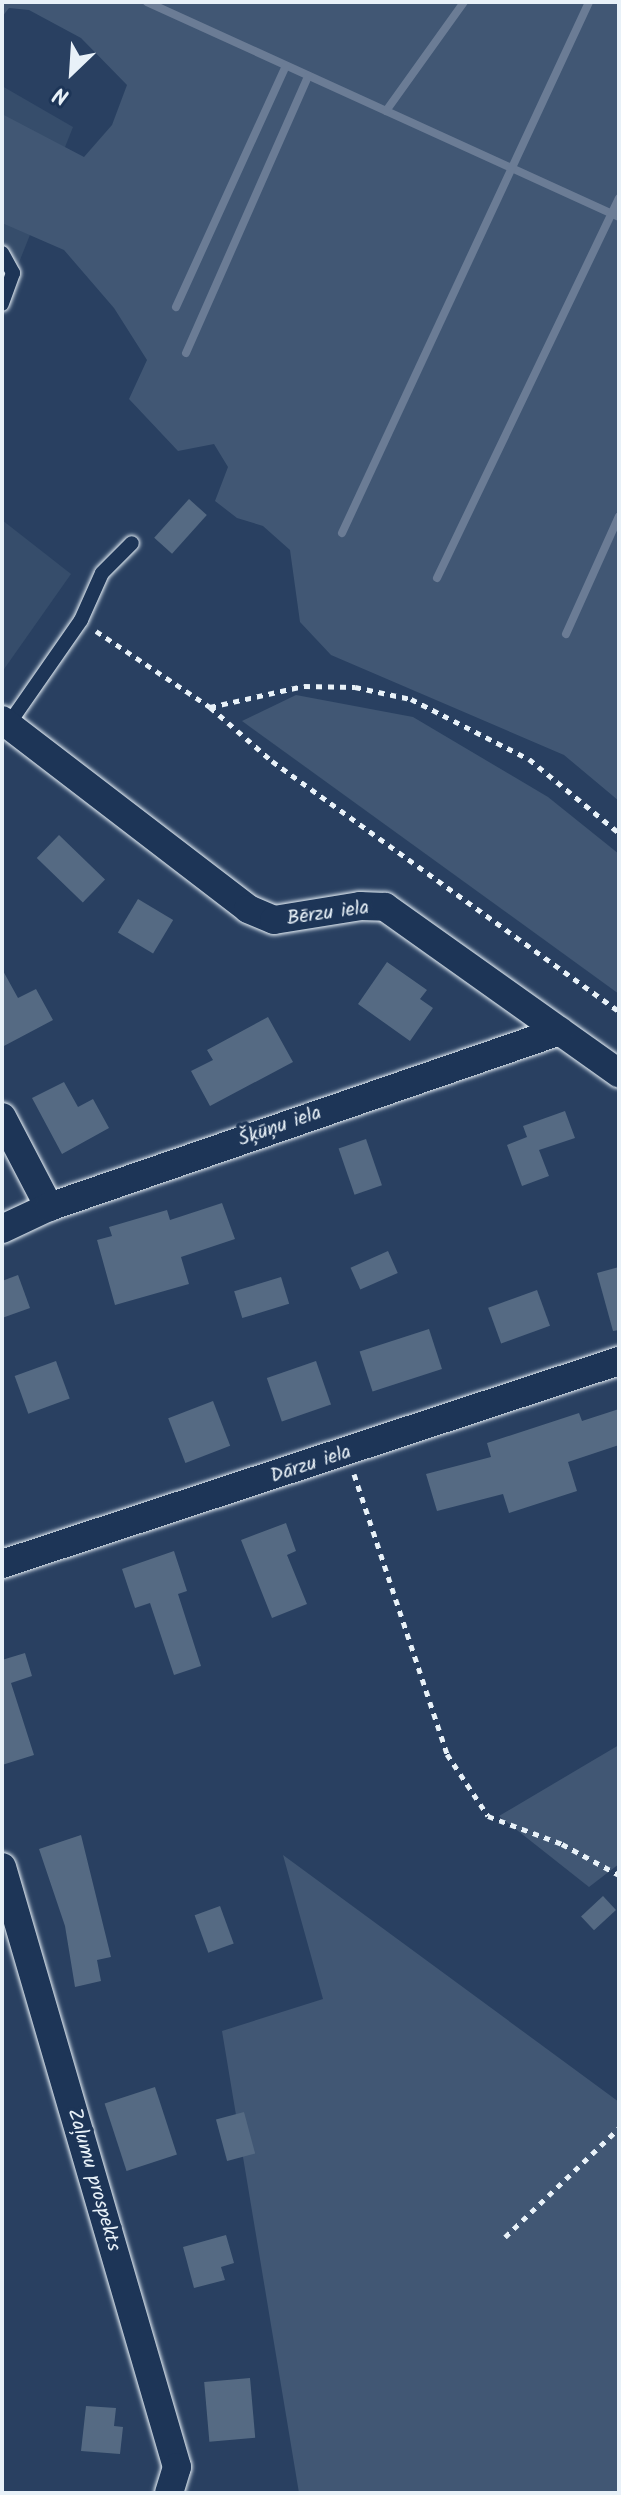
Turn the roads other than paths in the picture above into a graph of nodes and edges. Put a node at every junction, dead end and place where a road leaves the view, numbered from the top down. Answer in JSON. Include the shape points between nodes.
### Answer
{"nodes":[{"id":1,"x":2,"y":253,"type":"edge"},
{"id":2,"x":2,"y":304,"type":"edge"},
{"id":3,"x":132,"y":543,"type":"dead end"},
{"id":4,"x":5,"y":722,"type":"edge"},
{"id":5,"x":560,"y":1031,"type":"junction"},
{"id":6,"x":619,"y":1073,"type":"edge"},
{"id":7,"x":2,"y":1117,"type":"edge"},
{"id":8,"x":49,"y":1207,"type":"junction"},
{"id":9,"x":2,"y":1229,"type":"edge"},
{"id":10,"x":619,"y":1361,"type":"edge"},
{"id":11,"x":2,"y":1564,"type":"edge"},
{"id":12,"x":2,"y":1867,"type":"edge"},
{"id":13,"x":169,"y":2493,"type":"edge"}],
"edges":[{"from":1,"to":2,"type":"lane","via":[[13,273]]},
{"from":3,"to":4,"type":"lane","via":[[102,573],[81,620]]},
{"from":4,"to":5,"type":"street","name":"Bērzu iela","via":[[248,909],[274,920],[385,907]]},
{"from":5,"to":6,"type":"street","name":"Bērzu iela"},
{"from":5,"to":8,"type":"street","name":"Šķūņu iela"},
{"from":7,"to":8,"type":"street"},
{"from":8,"to":9,"type":"street","name":"Šķūņu iela"},
{"from":10,"to":11,"type":"street","name":"Dārzu iela"},
{"from":12,"to":13,"type":"street","name":"Zaļumu prospekts","via":[[177,2467]]}]}
